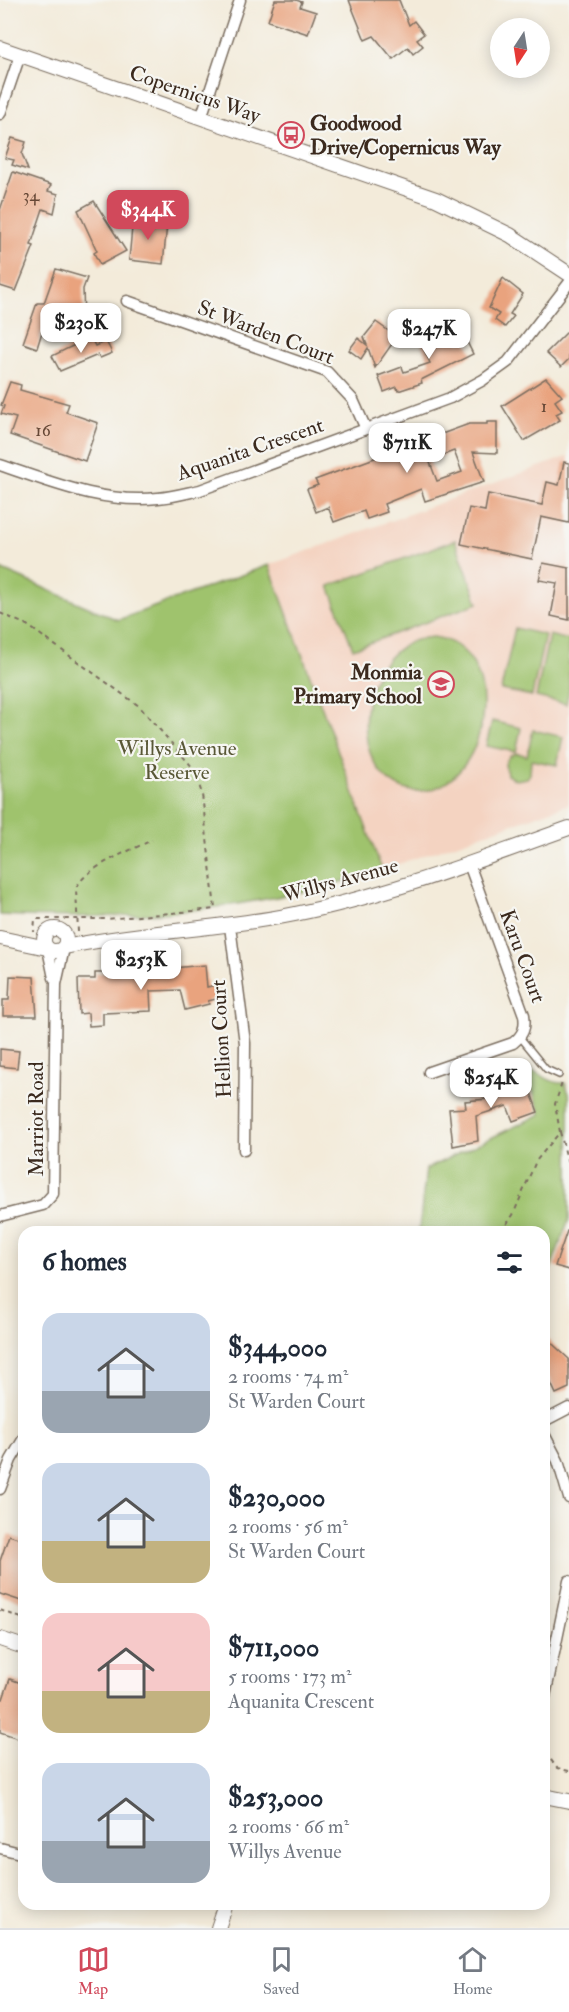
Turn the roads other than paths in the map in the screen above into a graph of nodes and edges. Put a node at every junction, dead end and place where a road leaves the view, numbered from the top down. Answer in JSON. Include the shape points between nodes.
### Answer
{"nodes":[{"id":1,"x":240,"y":0,"type":"edge"},
{"id":2,"x":0,"y":48,"type":"edge"},
{"id":3,"x":20,"y":55,"type":"junction"},
{"id":4,"x":0,"y":114,"type":"edge"},
{"id":5,"x":201,"y":118,"type":"junction"},
{"id":6,"x":569,"y":274,"type":"edge"},
{"id":7,"x":569,"y":282,"type":"edge"},
{"id":8,"x":127,"y":301,"type":"dead end"},
{"id":9,"x":366,"y":429,"type":"junction"},
{"id":10,"x":0,"y":465,"type":"edge"},
{"id":11,"x":569,"y":828,"type":"edge"},
{"id":12,"x":469,"y":864,"type":"junction"},
{"id":13,"x":230,"y":926,"type":"junction"},
{"id":14,"x":54,"y":931,"type":"junction"},
{"id":15,"x":0,"y":937,"type":"edge"},
{"id":16,"x":113,"y":938,"type":"junction"},
{"id":17,"x":64,"y":947,"type":"junction"},
{"id":18,"x":47,"y":948,"type":"junction"},
{"id":19,"x":56,"y":984,"type":"junction"},
{"id":20,"x":520,"y":1037,"type":"junction"},
{"id":21,"x":429,"y":1072,"type":"dead end"},
{"id":22,"x":559,"y":1075,"type":"road end"},
{"id":23,"x":244,"y":1150,"type":"dead end"},
{"id":24,"x":0,"y":1216,"type":"edge"},
{"id":25,"x":569,"y":1408,"type":"edge"},
{"id":26,"x":550,"y":1418,"type":"edge"},
{"id":27,"x":550,"y":1446,"type":"edge"},
{"id":28,"x":18,"y":1448,"type":"edge"},
{"id":29,"x":0,"y":1489,"type":"edge"},
{"id":30,"x":569,"y":1498,"type":"edge"},
{"id":31,"x":569,"y":1584,"type":"edge"},
{"id":32,"x":0,"y":1639,"type":"edge"},
{"id":33,"x":18,"y":1645,"type":"edge"},
{"id":34,"x":550,"y":1673,"type":"edge"},
{"id":35,"x":550,"y":1797,"type":"edge"},
{"id":36,"x":569,"y":1801,"type":"edge"},
{"id":37,"x":0,"y":1848,"type":"edge"},
{"id":38,"x":18,"y":1852,"type":"edge"},
{"id":39,"x":224,"y":1910,"type":"edge"},
{"id":40,"x":218,"y":1928,"type":"edge"}],
"edges":[{"from":1,"to":5,"type":"street"},
{"from":2,"to":3,"type":"street","name":"Copernicus Way"},
{"from":3,"to":4,"type":"street"},
{"from":3,"to":5,"type":"street","name":"Copernicus Way"},
{"from":5,"to":6,"type":"street","name":"Copernicus Way","via":[[464,211],[510,235]]},
{"from":7,"to":9,"type":"street","name":"Aquanita Crescent","via":[[508,362],[450,398]]},
{"from":8,"to":9,"type":"street","name":"St Warden Court","via":[[327,372],[353,400]]},
{"from":9,"to":10,"type":"street","name":"Aquanita Crescent","via":[[200,490],[158,498],[120,499],[79,491]]},
{"from":11,"to":12,"type":"street","name":"Willys Avenue"},
{"from":12,"to":13,"type":"street","name":"Willys Avenue","via":[[368,897]]},
{"from":12,"to":20,"type":"street","name":"Karu Court","via":[[524,1015]]},
{"from":13,"to":16,"type":"street","name":"Willys Avenue"},
{"from":13,"to":23,"type":"street","name":"Hellion Court","via":[[245,1043]]},
{"from":14,"to":15,"type":"street","name":"Willys Avenue"},
{"from":14,"to":16,"type":"street","name":"Willys Avenue"},
{"from":14,"to":17,"type":"street","via":[[66,936]]},
{"from":14,"to":18,"type":"street","via":[[44,941]]},
{"from":15,"to":18,"type":"street","name":"Willys Avenue"},
{"from":16,"to":17,"type":"street","name":"Willys Avenue"},
{"from":17,"to":18,"type":"street","via":[[54,951]]},
{"from":17,"to":19,"type":"street","name":"Marriot Road"},
{"from":18,"to":19,"type":"street","name":"Marriot Road"},
{"from":19,"to":24,"type":"street","name":"Marriot Road","via":[[53,1194],[42,1205]]},
{"from":20,"to":21,"type":"street","via":[[506,1046]]},
{"from":20,"to":22,"type":"lane","via":[[546,1069]]},
{"from":25,"to":26,"type":"street"},
{"from":27,"to":30,"type":"street"},
{"from":28,"to":29,"type":"street"},
{"from":31,"to":34,"type":"street"},
{"from":32,"to":33,"type":"street"},
{"from":35,"to":36,"type":"street"},
{"from":37,"to":38,"type":"street"},
{"from":39,"to":40,"type":"street"}]}
